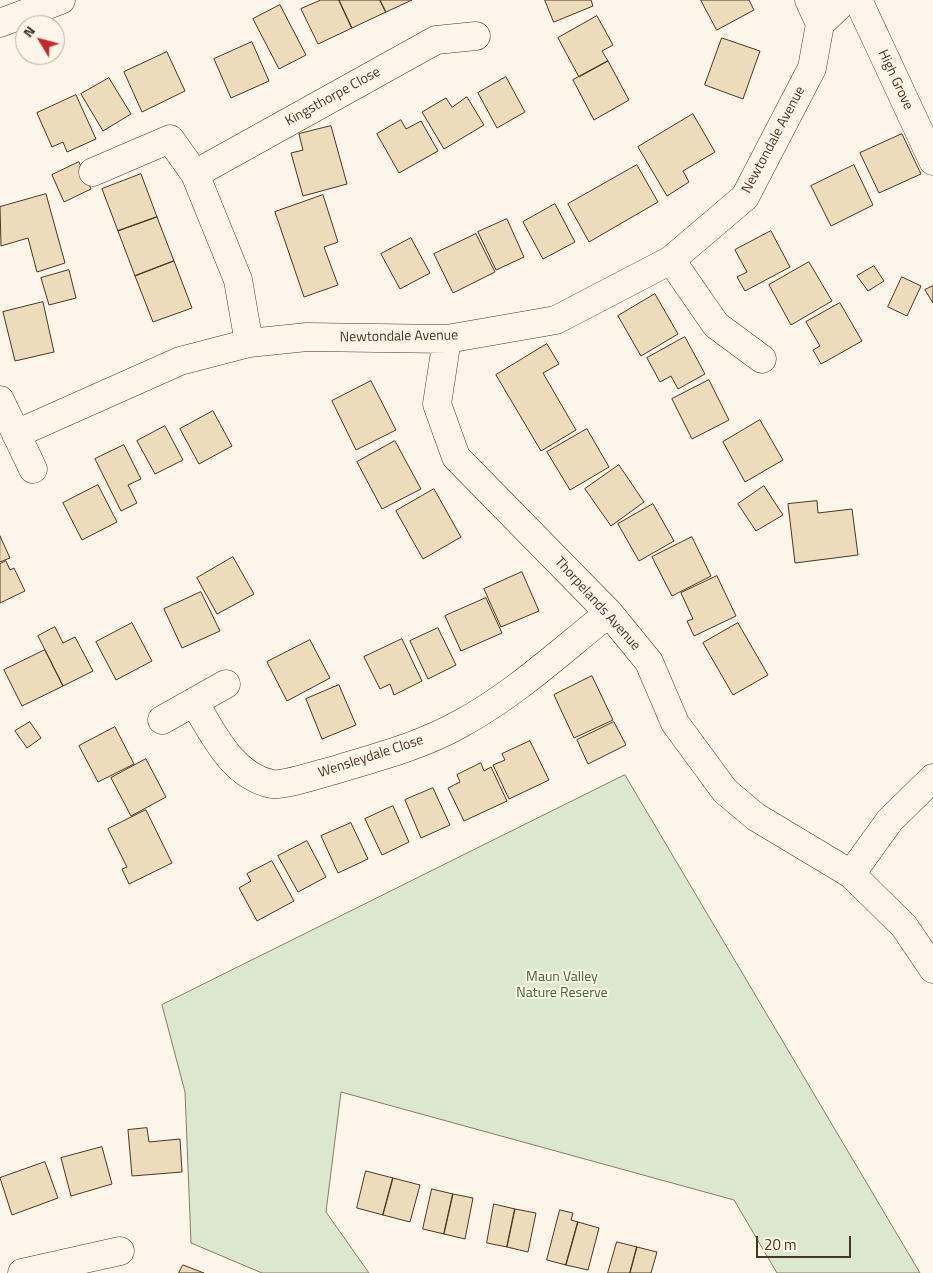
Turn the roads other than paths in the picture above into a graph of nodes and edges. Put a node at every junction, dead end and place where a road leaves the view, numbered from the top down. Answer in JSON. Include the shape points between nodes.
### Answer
{"nodes":[{"id":1,"x":61,"y":0,"type":"edge"},
{"id":2,"x":845,"y":0,"type":"edge"},
{"id":3,"x":858,"y":0,"type":"edge"},
{"id":4,"x":815,"y":12,"type":"edge"},
{"id":5,"x":0,"y":23,"type":"edge"},
{"id":6,"x":476,"y":36,"type":"dead end"},
{"id":7,"x":933,"y":160,"type":"edge"},
{"id":8,"x":93,"y":172,"type":"dead end"},
{"id":9,"x":196,"y":174,"type":"junction"},
{"id":10,"x":671,"y":260,"type":"junction"},
{"id":11,"x":446,"y":339,"type":"junction"},
{"id":12,"x":249,"y":343,"type":"junction"},
{"id":13,"x":762,"y":359,"type":"dead end"},
{"id":14,"x":0,"y":400,"type":"edge"},
{"id":15,"x":16,"y":434,"type":"junction"},
{"id":16,"x":33,"y":469,"type":"dead end"},
{"id":17,"x":609,"y":613,"type":"junction"},
{"id":18,"x":226,"y":684,"type":"dead end"},
{"id":19,"x":194,"y":702,"type":"junction"},
{"id":20,"x":162,"y":720,"type":"dead end"},
{"id":21,"x":933,"y":778,"type":"edge"},
{"id":22,"x":851,"y":874,"type":"junction"},
{"id":23,"x":933,"y":969,"type":"edge"},
{"id":24,"x":120,"y":1251,"type":"dead end"},
{"id":25,"x":81,"y":1267,"type":"edge"},
{"id":26,"x":22,"y":1273,"type":"edge"}],
"edges":[{"from":1,"to":5,"type":"street"},
{"from":2,"to":4,"type":"street","name":"Newtondale Avenue"},
{"from":3,"to":7,"type":"street","name":"High Grove"},
{"from":4,"to":10,"type":"street","name":"Newtondale Avenue","via":[[812,68],[745,197]]},
{"from":6,"to":9,"type":"street","name":"Kingsthorpe Close","via":[[436,40]]},
{"from":8,"to":9,"type":"street","via":[[170,139]]},
{"from":9,"to":12,"type":"street","via":[[238,280]]},
{"from":10,"to":11,"type":"street","name":"Newtondale Avenue","via":[[556,320]]},
{"from":10,"to":13,"type":"street","via":[[716,325]]},
{"from":11,"to":12,"type":"street","name":"Newtondale Avenue","via":[[307,337]]},
{"from":11,"to":17,"type":"street","name":"Thorpelands Avenue","via":[[437,404],[456,457]]},
{"from":12,"to":15,"type":"street","name":"Newtondale Avenue","via":[[180,361]]},
{"from":14,"to":15,"type":"street"},
{"from":15,"to":16,"type":"street"},
{"from":17,"to":19,"type":"street","name":"Wensleydale Close","via":[[499,700],[459,725],[414,746],[307,778],[274,785],[249,775],[228,758]]},
{"from":17,"to":22,"type":"street","name":"Thorpelands Avenue","via":[[649,662],[675,723],[726,792],[756,817]]},
{"from":18,"to":19,"type":"street"},
{"from":19,"to":20,"type":"street"},
{"from":21,"to":22,"type":"street","via":[[890,820]]},
{"from":22,"to":23,"type":"street","name":"Thorpelands Avenue","via":[[904,926]]},
{"from":24,"to":25,"type":"street"},
{"from":25,"to":26,"type":"street"}]}
